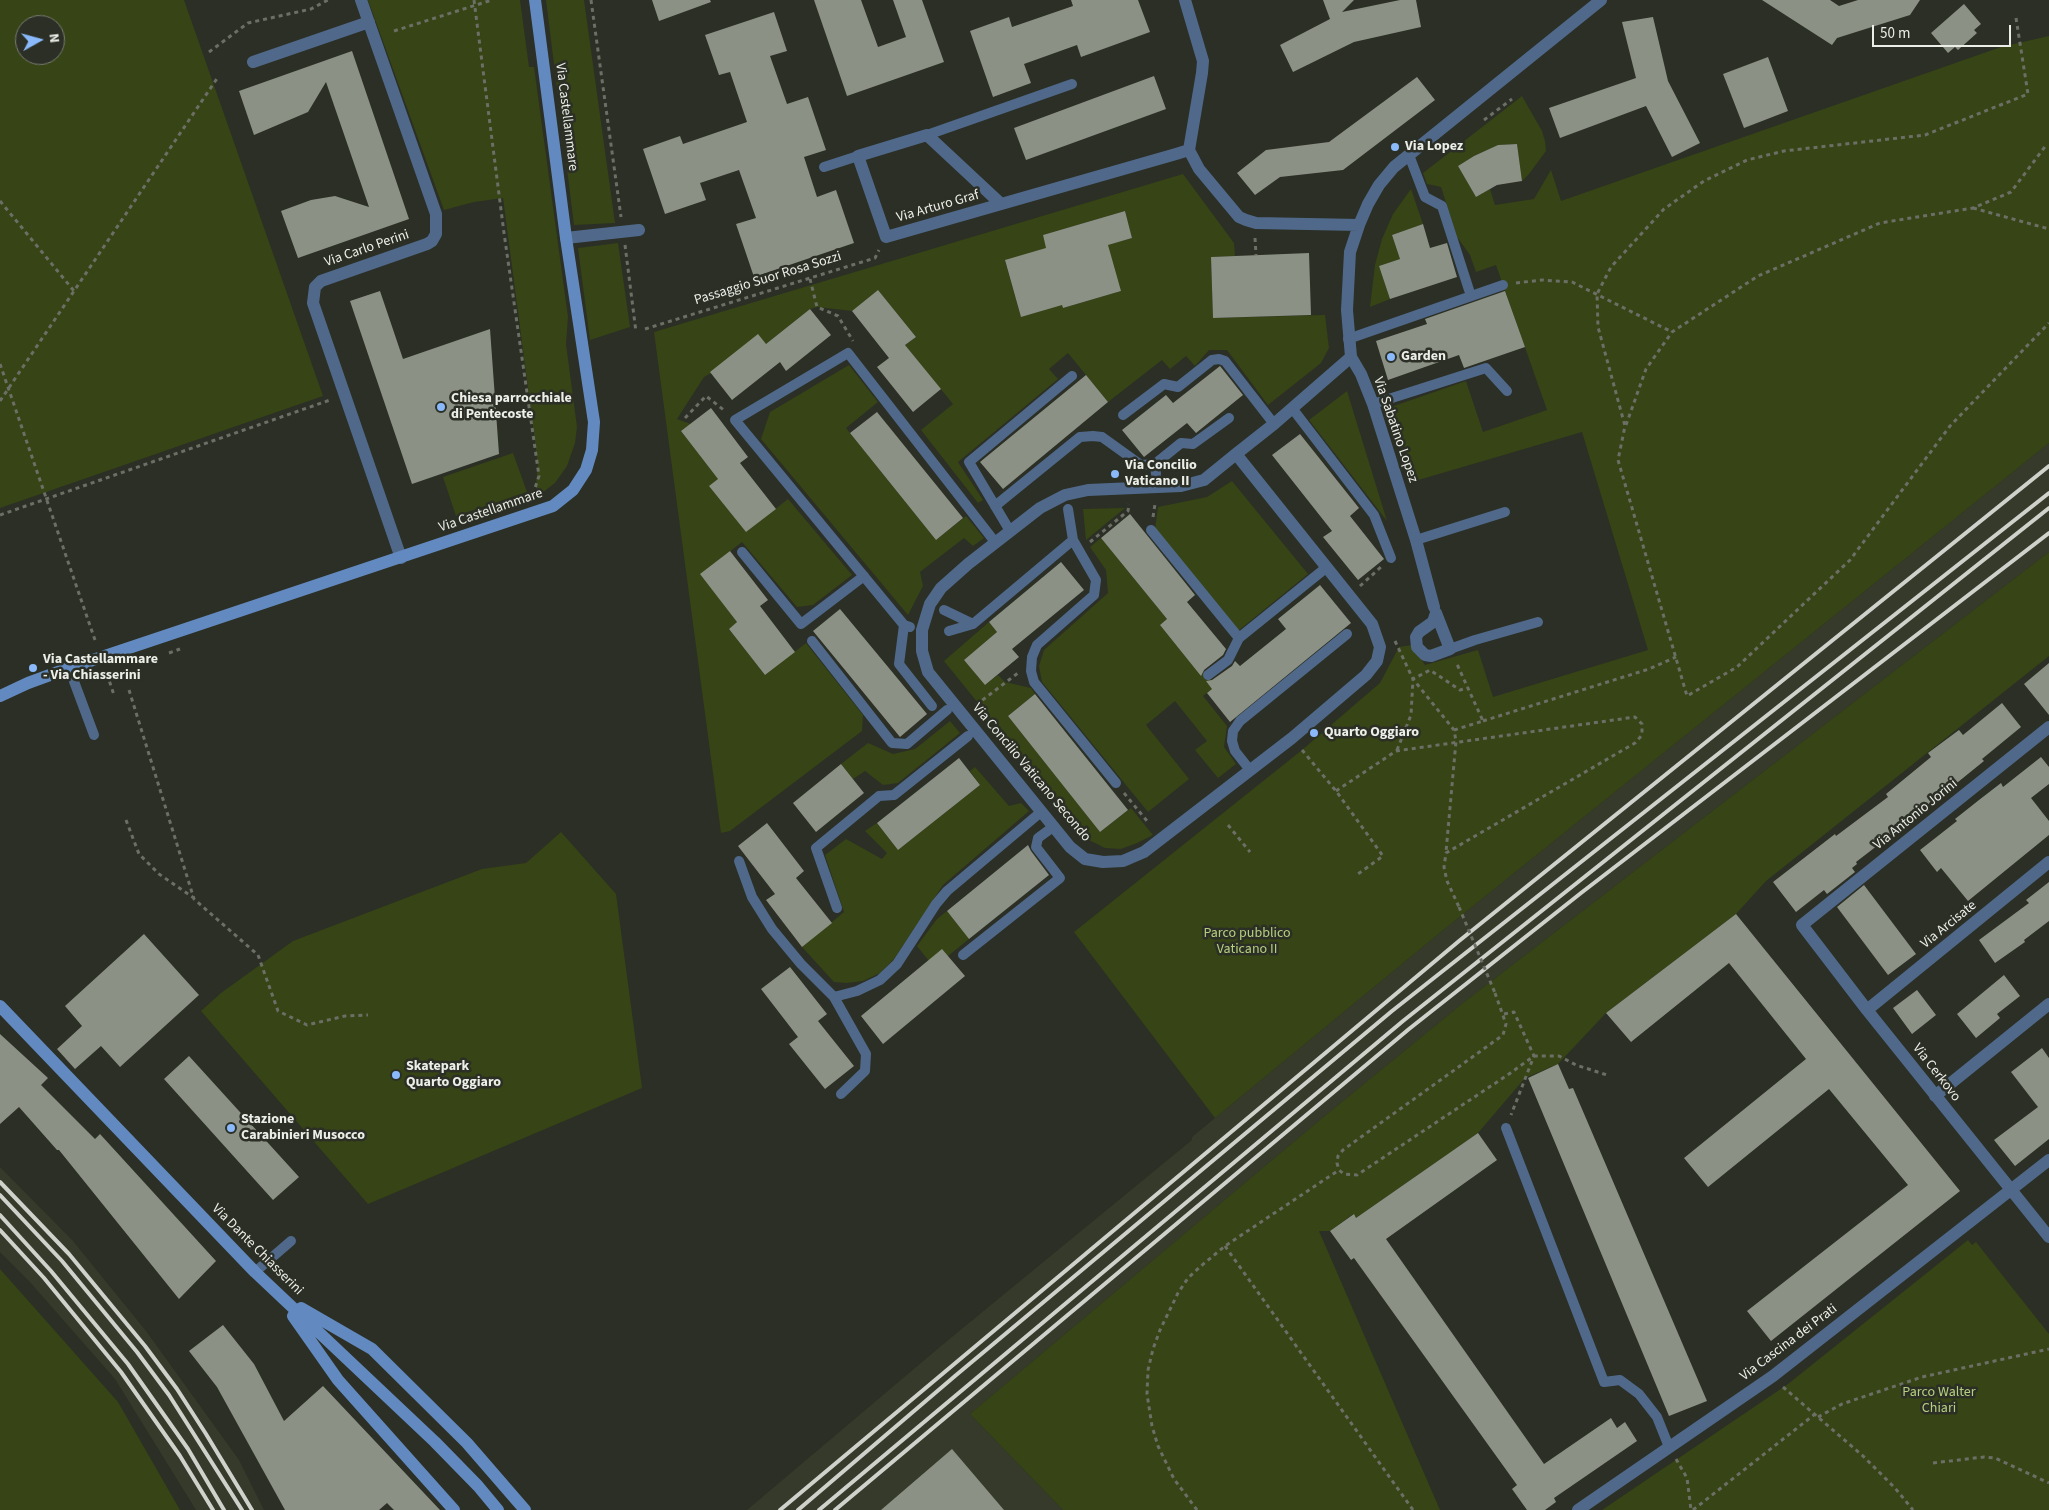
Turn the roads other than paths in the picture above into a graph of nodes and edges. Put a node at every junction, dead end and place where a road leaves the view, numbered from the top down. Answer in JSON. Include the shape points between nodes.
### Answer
{"nodes":[{"id":1,"x":361,"y":0,"type":"edge"},
{"id":2,"x":535,"y":0,"type":"edge"},
{"id":3,"x":1185,"y":0,"type":"edge"},
{"id":4,"x":1601,"y":0,"type":"edge"},
{"id":5,"x":369,"y":22,"type":"junction"},
{"id":6,"x":253,"y":62,"type":"dead end"},
{"id":7,"x":1072,"y":84,"type":"dead end"},
{"id":8,"x":927,"y":135,"type":"junction"},
{"id":9,"x":1190,"y":150,"type":"junction"},
{"id":10,"x":1409,"y":155,"type":"junction"},
{"id":11,"x":858,"y":156,"type":"junction"},
{"id":12,"x":824,"y":167,"type":"dead end"},
{"id":13,"x":1000,"y":204,"type":"junction"},
{"id":14,"x":1358,"y":225,"type":"junction"},
{"id":15,"x":639,"y":230,"type":"dead end"},
{"id":16,"x":566,"y":238,"type":"junction"},
{"id":17,"x":1503,"y":285,"type":"road end"},
{"id":18,"x":1469,"y":290,"type":"dead end"},
{"id":19,"x":1348,"y":339,"type":"junction"},
{"id":20,"x":1351,"y":358,"type":"junction"},
{"id":21,"x":1072,"y":376,"type":"dead end"},
{"id":22,"x":1507,"y":391,"type":"dead end"},
{"id":23,"x":1373,"y":404,"type":"junction"},
{"id":24,"x":1292,"y":408,"type":"junction"},
{"id":25,"x":1123,"y":415,"type":"dead end"},
{"id":26,"x":1230,"y":418,"type":"dead end"},
{"id":27,"x":1274,"y":424,"type":"junction"},
{"id":28,"x":1236,"y":454,"type":"junction"},
{"id":29,"x":995,"y":506,"type":"junction"},
{"id":30,"x":1068,"y":508,"type":"dead end"},
{"id":31,"x":1506,"y":512,"type":"dead end"},
{"id":32,"x":1151,"y":530,"type":"dead end"},
{"id":33,"x":1010,"y":531,"type":"junction"},
{"id":34,"x":1074,"y":540,"type":"junction"},
{"id":35,"x":1416,"y":540,"type":"junction"},
{"id":36,"x":995,"y":542,"type":"junction"},
{"id":37,"x":742,"y":552,"type":"dead end"},
{"id":38,"x":401,"y":558,"type":"junction"},
{"id":39,"x":1391,"y":558,"type":"road end"},
{"id":40,"x":1326,"y":567,"type":"junction"},
{"id":41,"x":864,"y":576,"type":"junction"},
{"id":42,"x":944,"y":610,"type":"dead end"},
{"id":43,"x":1435,"y":610,"type":"junction"},
{"id":44,"x":1538,"y":622,"type":"dead end"},
{"id":45,"x":973,"y":624,"type":"junction"},
{"id":46,"x":949,"y":631,"type":"dead end"},
{"id":47,"x":1347,"y":634,"type":"dead end"},
{"id":48,"x":1239,"y":638,"type":"junction"},
{"id":49,"x":812,"y":641,"type":"dead end"},
{"id":50,"x":1450,"y":649,"type":"junction"},
{"id":51,"x":69,"y":668,"type":"junction"},
{"id":52,"x":1208,"y":675,"type":"dead end"},
{"id":53,"x":0,"y":696,"type":"edge"},
{"id":54,"x":932,"y":706,"type":"dead end"},
{"id":55,"x":946,"y":710,"type":"dead end"},
{"id":56,"x":2049,"y":727,"type":"edge"},
{"id":57,"x":94,"y":735,"type":"dead end"},
{"id":58,"x":968,"y":736,"type":"dead end"},
{"id":59,"x":1250,"y":770,"type":"junction"},
{"id":60,"x":1116,"y":783,"type":"road end"},
{"id":61,"x":1041,"y":812,"type":"junction"},
{"id":62,"x":1053,"y":827,"type":"junction"},
{"id":63,"x":739,"y":861,"type":"dead end"},
{"id":64,"x":2049,"y":862,"type":"edge"},
{"id":65,"x":837,"y":908,"type":"dead end"},
{"id":66,"x":1802,"y":926,"type":"joint"},
{"id":67,"x":963,"y":955,"type":"dead end"},
{"id":68,"x":834,"y":997,"type":"junction"},
{"id":69,"x":2049,"y":1004,"type":"edge"},
{"id":70,"x":0,"y":1006,"type":"edge"},
{"id":71,"x":1867,"y":1010,"type":"junction"},
{"id":72,"x":841,"y":1094,"type":"dead end"},
{"id":73,"x":1935,"y":1096,"type":"junction"},
{"id":74,"x":1506,"y":1128,"type":"road end"},
{"id":75,"x":2049,"y":1160,"type":"edge"},
{"id":76,"x":2011,"y":1190,"type":"junction"},
{"id":77,"x":2049,"y":1237,"type":"edge"},
{"id":78,"x":291,"y":1241,"type":"dead end"},
{"id":79,"x":255,"y":1272,"type":"junction"},
{"id":80,"x":279,"y":1295,"type":"junction"},
{"id":81,"x":1669,"y":1447,"type":"junction"},
{"id":82,"x":454,"y":1510,"type":"edge"},
{"id":83,"x":498,"y":1510,"type":"edge"},
{"id":84,"x":525,"y":1510,"type":"edge"},
{"id":85,"x":1578,"y":1510,"type":"edge"}],
"edges":[{"from":1,"to":5,"type":"street","name":"Via Carlo Perini"},
{"from":2,"to":16,"type":"street","name":"Via Castellammare"},
{"from":3,"to":9,"type":"street","via":[[1203,60]]},
{"from":4,"to":10,"type":"street","name":"Via Sabatino Lopez"},
{"from":5,"to":6,"type":"street"},
{"from":5,"to":38,"type":"street","name":"Via Carlo Perini","via":[[436,214],[436,234],[427,244],[321,281],[315,287],[314,303]]},
{"from":7,"to":8,"type":"lane"},
{"from":8,"to":11,"type":"street"},
{"from":8,"to":13,"type":"street","name":"Via Arturo Graf"},
{"from":9,"to":13,"type":"street"},
{"from":9,"to":14,"type":"street","via":[[1199,169],[1239,217],[1256,223]]},
{"from":10,"to":14,"type":"street","name":"Via Sabatino Lopez","via":[[1380,185]]},
{"from":10,"to":18,"type":"lane","via":[[1424,197],[1442,206]]},
{"from":11,"to":12,"type":"lane"},
{"from":11,"to":13,"type":"street","name":"Via Arturo Graf","via":[[886,237]]},
{"from":14,"to":19,"type":"street","name":"Via Sabatino Lopez","via":[[1350,252]]},
{"from":15,"to":16,"type":"street"},
{"from":16,"to":38,"type":"street","name":"Via Castellammare","via":[[594,422],[592,450],[586,470],[573,490],[553,506]]},
{"from":17,"to":19,"type":"lane"},
{"from":19,"to":20,"type":"street","name":"Via Sabatino Lopez"},
{"from":20,"to":23,"type":"street","name":"Via Sabatino Lopez"},
{"from":20,"to":24,"type":"street","name":"Via Concilio Vaticano Secondo"},
{"from":21,"to":29,"type":"lane","via":[[969,462]]},
{"from":22,"to":23,"type":"lane","via":[[1486,368]]},
{"from":23,"to":35,"type":"street","name":"Via Sabatino Lopez"},
{"from":24,"to":27,"type":"street","name":"Via Concilio Vaticano Secondo"},
{"from":24,"to":39,"type":"lane","via":[[1374,515]]},
{"from":25,"to":27,"type":"lane","via":[[1164,384],[1178,387],[1212,360],[1220,359],[1225,361]]},
{"from":26,"to":29,"type":"lane","via":[[1193,444],[1181,443],[1155,469],[1141,465],[1102,438],[1080,438]]},
{"from":27,"to":28,"type":"street","name":"Via Concilio Vaticano Secondo"},
{"from":28,"to":33,"type":"street","name":"Via Concilio Vaticano Secondo","via":[[1204,480],[1181,486],[1088,490],[1065,495],[1040,508]]},
{"from":28,"to":40,"type":"street","name":"Via Concilio Vaticano Secondo"},
{"from":29,"to":33,"type":"lane"},
{"from":30,"to":34,"type":"lane"},
{"from":31,"to":35,"type":"lane"},
{"from":32,"to":48,"type":"lane"},
{"from":33,"to":36,"type":"street","name":"Via Concilio Vaticano Secondo"},
{"from":34,"to":45,"type":"lane"},
{"from":34,"to":60,"type":"lane","via":[[1096,580],[1094,595],[1037,645],[1031,671],[1034,682]]},
{"from":35,"to":43,"type":"street","name":"Via Sabatino Lopez"},
{"from":36,"to":41,"type":"lane","via":[[848,353],[735,420]]},
{"from":36,"to":61,"type":"street","name":"Via Concilio Vaticano Secondo","via":[[941,588],[930,604],[922,630],[922,651],[928,672]]},
{"from":37,"to":41,"type":"lane","via":[[801,624]]},
{"from":38,"to":51,"type":"street","name":"Via Castellammare"},
{"from":40,"to":48,"type":"lane"},
{"from":40,"to":59,"type":"street","name":"Via Concilio Vaticano Secondo","via":[[1372,624],[1380,647],[1377,662],[1366,675]]},
{"from":41,"to":54,"type":"lane","via":[[907,626],[899,664]]},
{"from":42,"to":45,"type":"lane"},
{"from":43,"to":50,"type":"street","name":"Via Sabatino Lopez"},
{"from":43,"to":50,"type":"street","via":[[1433,622],[1416,637],[1417,647],[1431,656]]},
{"from":44,"to":50,"type":"lane"},
{"from":45,"to":46,"type":"lane"},
{"from":47,"to":59,"type":"lane","via":[[1240,721],[1233,731],[1232,741],[1235,751]]},
{"from":48,"to":52,"type":"lane","via":[[1228,660]]},
{"from":49,"to":55,"type":"lane","via":[[892,743],[907,744]]},
{"from":51,"to":53,"type":"street","name":"Via Castellammare"},
{"from":51,"to":57,"type":"lane"},
{"from":56,"to":66,"type":"street","name":"Via Antonio Jorini"},
{"from":58,"to":65,"type":"lane","via":[[894,795],[879,796],[816,848]]},
{"from":59,"to":62,"type":"street","name":"Via Concilio Vaticano Secondo","via":[[1144,852],[1123,861],[1085,859],[1070,848]]},
{"from":61,"to":62,"type":"street","name":"Via Concilio Vaticano Secondo"},
{"from":61,"to":68,"type":"lane","via":[[947,890],[897,964],[880,980]]},
{"from":62,"to":67,"type":"lane","via":[[1038,838],[1036,847],[1060,878]]},
{"from":63,"to":68,"type":"lane","via":[[752,897],[772,929]]},
{"from":64,"to":71,"type":"street","name":"Via Arcisate"},
{"from":66,"to":71,"type":"street","name":"Via Cerkovo"},
{"from":68,"to":72,"type":"lane","via":[[866,1054],[865,1071]]},
{"from":69,"to":73,"type":"street"},
{"from":70,"to":79,"type":"street","name":"Via Dante Chiasserini"},
{"from":71,"to":73,"type":"street","name":"Via Cerkovo"},
{"from":73,"to":76,"type":"street","name":"Via Cerkovo"},
{"from":74,"to":81,"type":"lane","via":[[1604,1382],[1620,1380],[1639,1394],[1657,1417]]},
{"from":75,"to":76,"type":"street","name":"Via Cascina dei Prati"},
{"from":76,"to":77,"type":"street","name":"Via Cerkovo"},
{"from":76,"to":81,"type":"street","name":"Via Cascina dei Prati","via":[[1773,1376]]},
{"from":78,"to":79,"type":"lane"},
{"from":79,"to":80,"type":"street","name":"Via Dante Chiasserini"},
{"from":80,"to":82,"type":"street","via":[[338,1380]]},
{"from":80,"to":83,"type":"street","name":"Via Dante Chiasserini","via":[[380,1388]]},
{"from":80,"to":84,"type":"street","via":[[372,1349],[466,1443]]},
{"from":81,"to":85,"type":"street","name":"Via Cascina dei Prati"}]}
